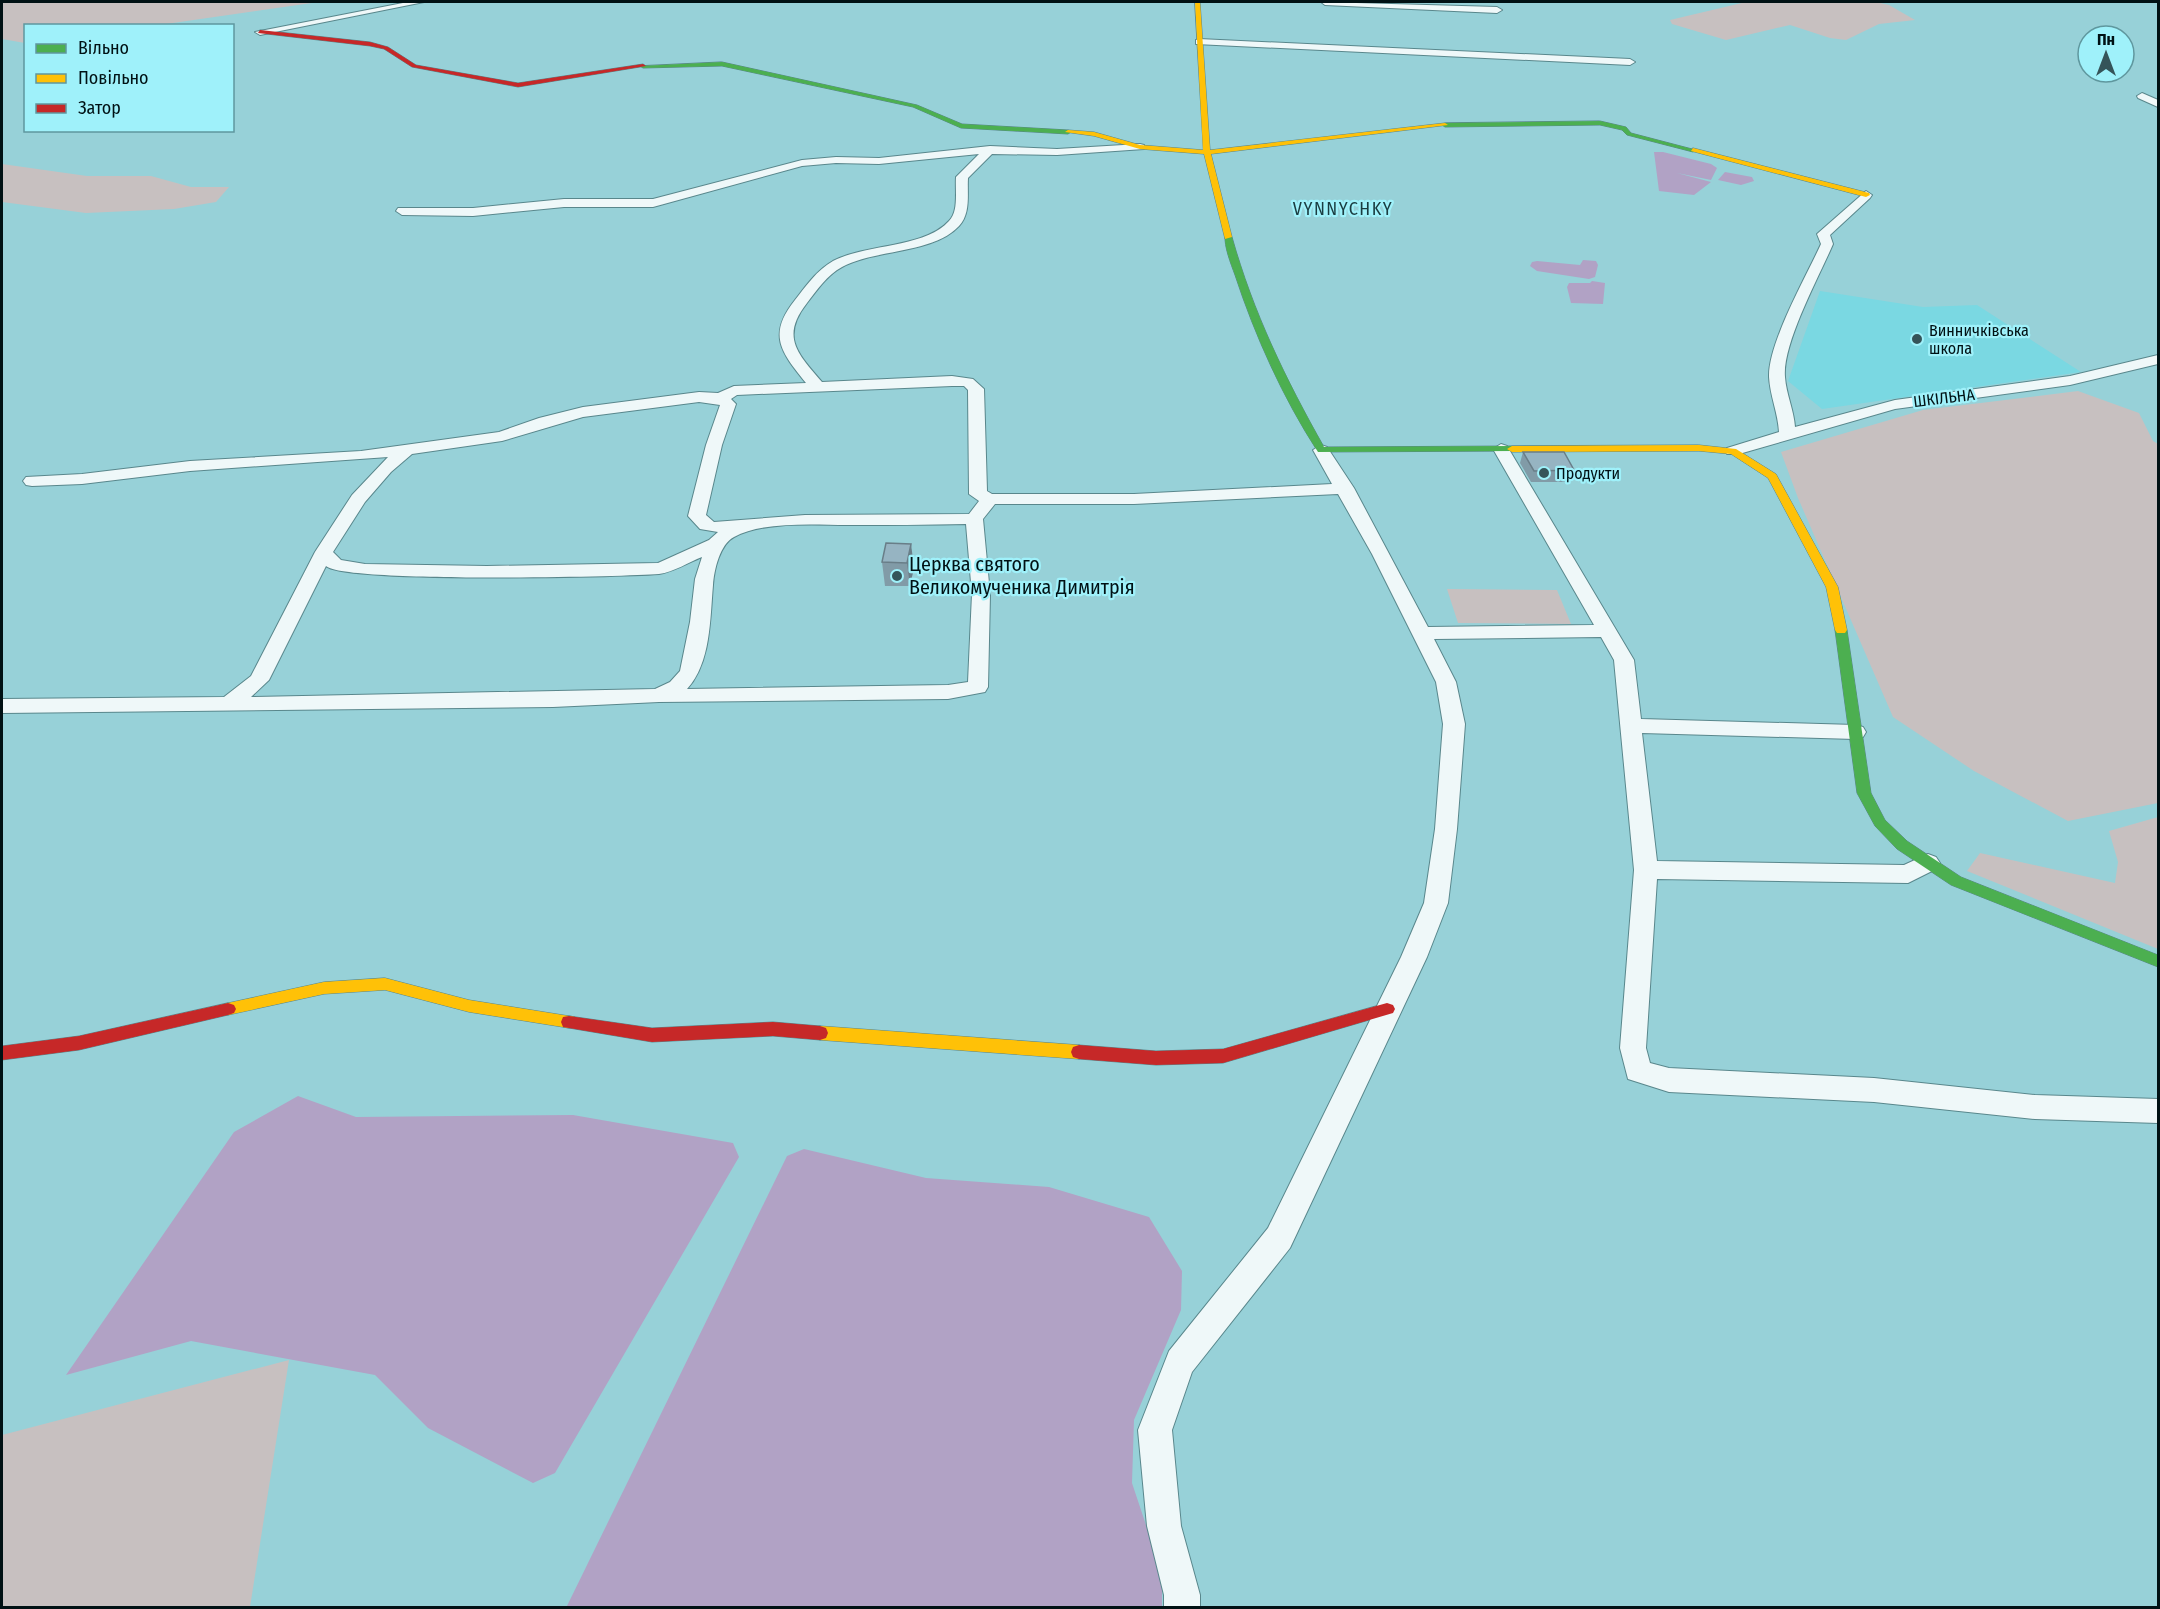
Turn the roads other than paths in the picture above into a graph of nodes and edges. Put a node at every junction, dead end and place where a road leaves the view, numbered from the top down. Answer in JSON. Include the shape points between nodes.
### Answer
{"nodes":[{"id":1,"x":420,"y":2,"type":"edge"},
{"id":2,"x":1197,"y":2,"type":"edge"},
{"id":3,"x":1325,"y":2,"type":"edge"},
{"id":4,"x":1497,"y":10,"type":"dead end"},
{"id":5,"x":260,"y":32,"type":"joint"},
{"id":6,"x":1199,"y":42,"type":"junction"},
{"id":7,"x":1630,"y":62,"type":"dead end"},
{"id":8,"x":2142,"y":96,"type":"dead end"},
{"id":9,"x":2158,"y":104,"type":"edge"},
{"id":10,"x":1140,"y":147,"type":"junction"},
{"id":11,"x":990,"y":149,"type":"junction"},
{"id":12,"x":1207,"y":152,"type":"junction"},
{"id":13,"x":1866,"y":195,"type":"joint"},
{"id":14,"x":402,"y":211,"type":"dead end"},
{"id":15,"x":2158,"y":359,"type":"edge"},
{"id":16,"x":819,"y":389,"type":"junction"},
{"id":17,"x":722,"y":398,"type":"junction"},
{"id":18,"x":1787,"y":435,"type":"junction"},
{"id":19,"x":408,"y":449,"type":"junction"},
{"id":20,"x":1501,"y":449,"type":"junction"},
{"id":21,"x":1321,"y":450,"type":"junction"},
{"id":22,"x":1733,"y":451,"type":"junction"},
{"id":23,"x":32,"y":481,"type":"dead end"},
{"id":24,"x":1345,"y":488,"type":"junction"},
{"id":25,"x":990,"y":499,"type":"junction"},
{"id":26,"x":974,"y":519,"type":"junction"},
{"id":27,"x":754,"y":525,"type":"junction"},
{"id":28,"x":715,"y":544,"type":"junction"},
{"id":29,"x":324,"y":552,"type":"junction"},
{"id":30,"x":1606,"y":631,"type":"junction"},
{"id":31,"x":1422,"y":633,"type":"junction"},
{"id":32,"x":658,"y":696,"type":"junction"},
{"id":33,"x":228,"y":704,"type":"junction"},
{"id":34,"x":72,"y":705,"type":"junction"},
{"id":35,"x":2,"y":706,"type":"edge"},
{"id":36,"x":2,"y":722,"type":"edge"},
{"id":37,"x":1633,"y":726,"type":"junction"},
{"id":38,"x":1855,"y":732,"type":"junction"},
{"id":39,"x":1928,"y":863,"type":"junction"},
{"id":40,"x":1646,"y":870,"type":"junction"},
{"id":41,"x":2158,"y":961,"type":"edge"},
{"id":42,"x":1387,"y":1009,"type":"junction"},
{"id":43,"x":2,"y":1053,"type":"edge"},
{"id":44,"x":2158,"y":1111,"type":"edge"},
{"id":45,"x":1182,"y":1608,"type":"edge"}],
"edges":[{"from":1,"to":5,"type":"street"},
{"from":2,"to":6,"type":"street"},
{"from":3,"to":4,"type":"street"},
{"from":5,"to":10,"type":"street","via":[[370,44],[386,48],[414,66],[518,85],[657,64],[722,64],[915,106],[961,126],[1094,134]]},
{"from":6,"to":7,"type":"street"},
{"from":6,"to":12,"type":"street"},
{"from":8,"to":9,"type":"street"},
{"from":10,"to":11,"type":"street","via":[[1057,152]]},
{"from":10,"to":12,"type":"street"},
{"from":11,"to":14,"type":"street","via":[[879,161],[802,163],[653,203],[564,203],[473,212]]},
{"from":11,"to":16,"type":"street","via":[[962,177],[962,211],[953,225],[934,235],[837,264],[796,305],[785,325],[786,348]]},
{"from":12,"to":13,"type":"street","via":[[1440,125],[1600,123],[1624,128],[1629,134]]},
{"from":12,"to":21,"type":"street","via":[[1233,257],[1258,324]]},
{"from":13,"to":18,"type":"street","via":[[1823,234],[1827,244],[1782,346],[1777,377]]},
{"from":15,"to":18,"type":"street","name":"ШКІЛЬНА","via":[[2116,373],[1863,411]]},
{"from":16,"to":17,"type":"street","via":[[734,391]]},
{"from":16,"to":25,"type":"street","via":[[968,382],[976,389],[978,494]]},
{"from":17,"to":19,"type":"street","via":[[699,397],[583,412],[502,436]]},
{"from":17,"to":27,"type":"street","via":[[728,404],[697,516],[714,527]]},
{"from":18,"to":22,"type":"street","name":"ШКІЛЬНА"},
{"from":19,"to":23,"type":"street"},
{"from":19,"to":29,"type":"street","via":[[357,499]]},
{"from":20,"to":21,"type":"street"},
{"from":20,"to":22,"type":"street"},
{"from":20,"to":30,"type":"street"},
{"from":21,"to":24,"type":"street"},
{"from":22,"to":38,"type":"street","via":[[1772,476],[1832,587],[1846,654]]},
{"from":24,"to":25,"type":"street","via":[[1134,499]]},
{"from":24,"to":31,"type":"street"},
{"from":25,"to":26,"type":"street"},
{"from":26,"to":27,"type":"street","via":[[805,520]]},
{"from":26,"to":32,"type":"street","via":[[981,594],[978,687],[948,692]]},
{"from":27,"to":28,"type":"street","via":[[727,533]]},
{"from":28,"to":29,"type":"street","via":[[661,568],[487,572],[365,570],[335,565]]},
{"from":28,"to":32,"type":"street","via":[[704,579],[690,674],[677,687]]},
{"from":29,"to":33,"type":"street","via":[[259,680]]},
{"from":30,"to":31,"type":"street"},
{"from":30,"to":37,"type":"street","via":[[1624,660]]},
{"from":31,"to":42,"type":"street","via":[[1446,682],[1454,724],[1446,829],[1436,903]]},
{"from":32,"to":33,"type":"street"},
{"from":33,"to":34,"type":"street"},
{"from":34,"to":35,"type":"street"},
{"from":34,"to":36,"type":"street"},
{"from":37,"to":38,"type":"street"},
{"from":37,"to":40,"type":"street","via":[[1636,794]]},
{"from":38,"to":39,"type":"street","via":[[1864,793],[1880,823]]},
{"from":39,"to":40,"type":"street","via":[[1908,874]]},
{"from":39,"to":41,"type":"street","via":[[1956,881]]},
{"from":40,"to":44,"type":"street","via":[[1633,1048],[1638,1071],[1669,1080],[1874,1090],[2035,1107]]},
{"from":42,"to":43,"type":"street","via":[[1223,1056],[1156,1058],[773,1029],[652,1035],[469,1006],[385,984],[324,988],[79,1043]]},
{"from":42,"to":45,"type":"street","via":[[1280,1238],[1180,1362],[1155,1430],[1164,1526]]}]}
